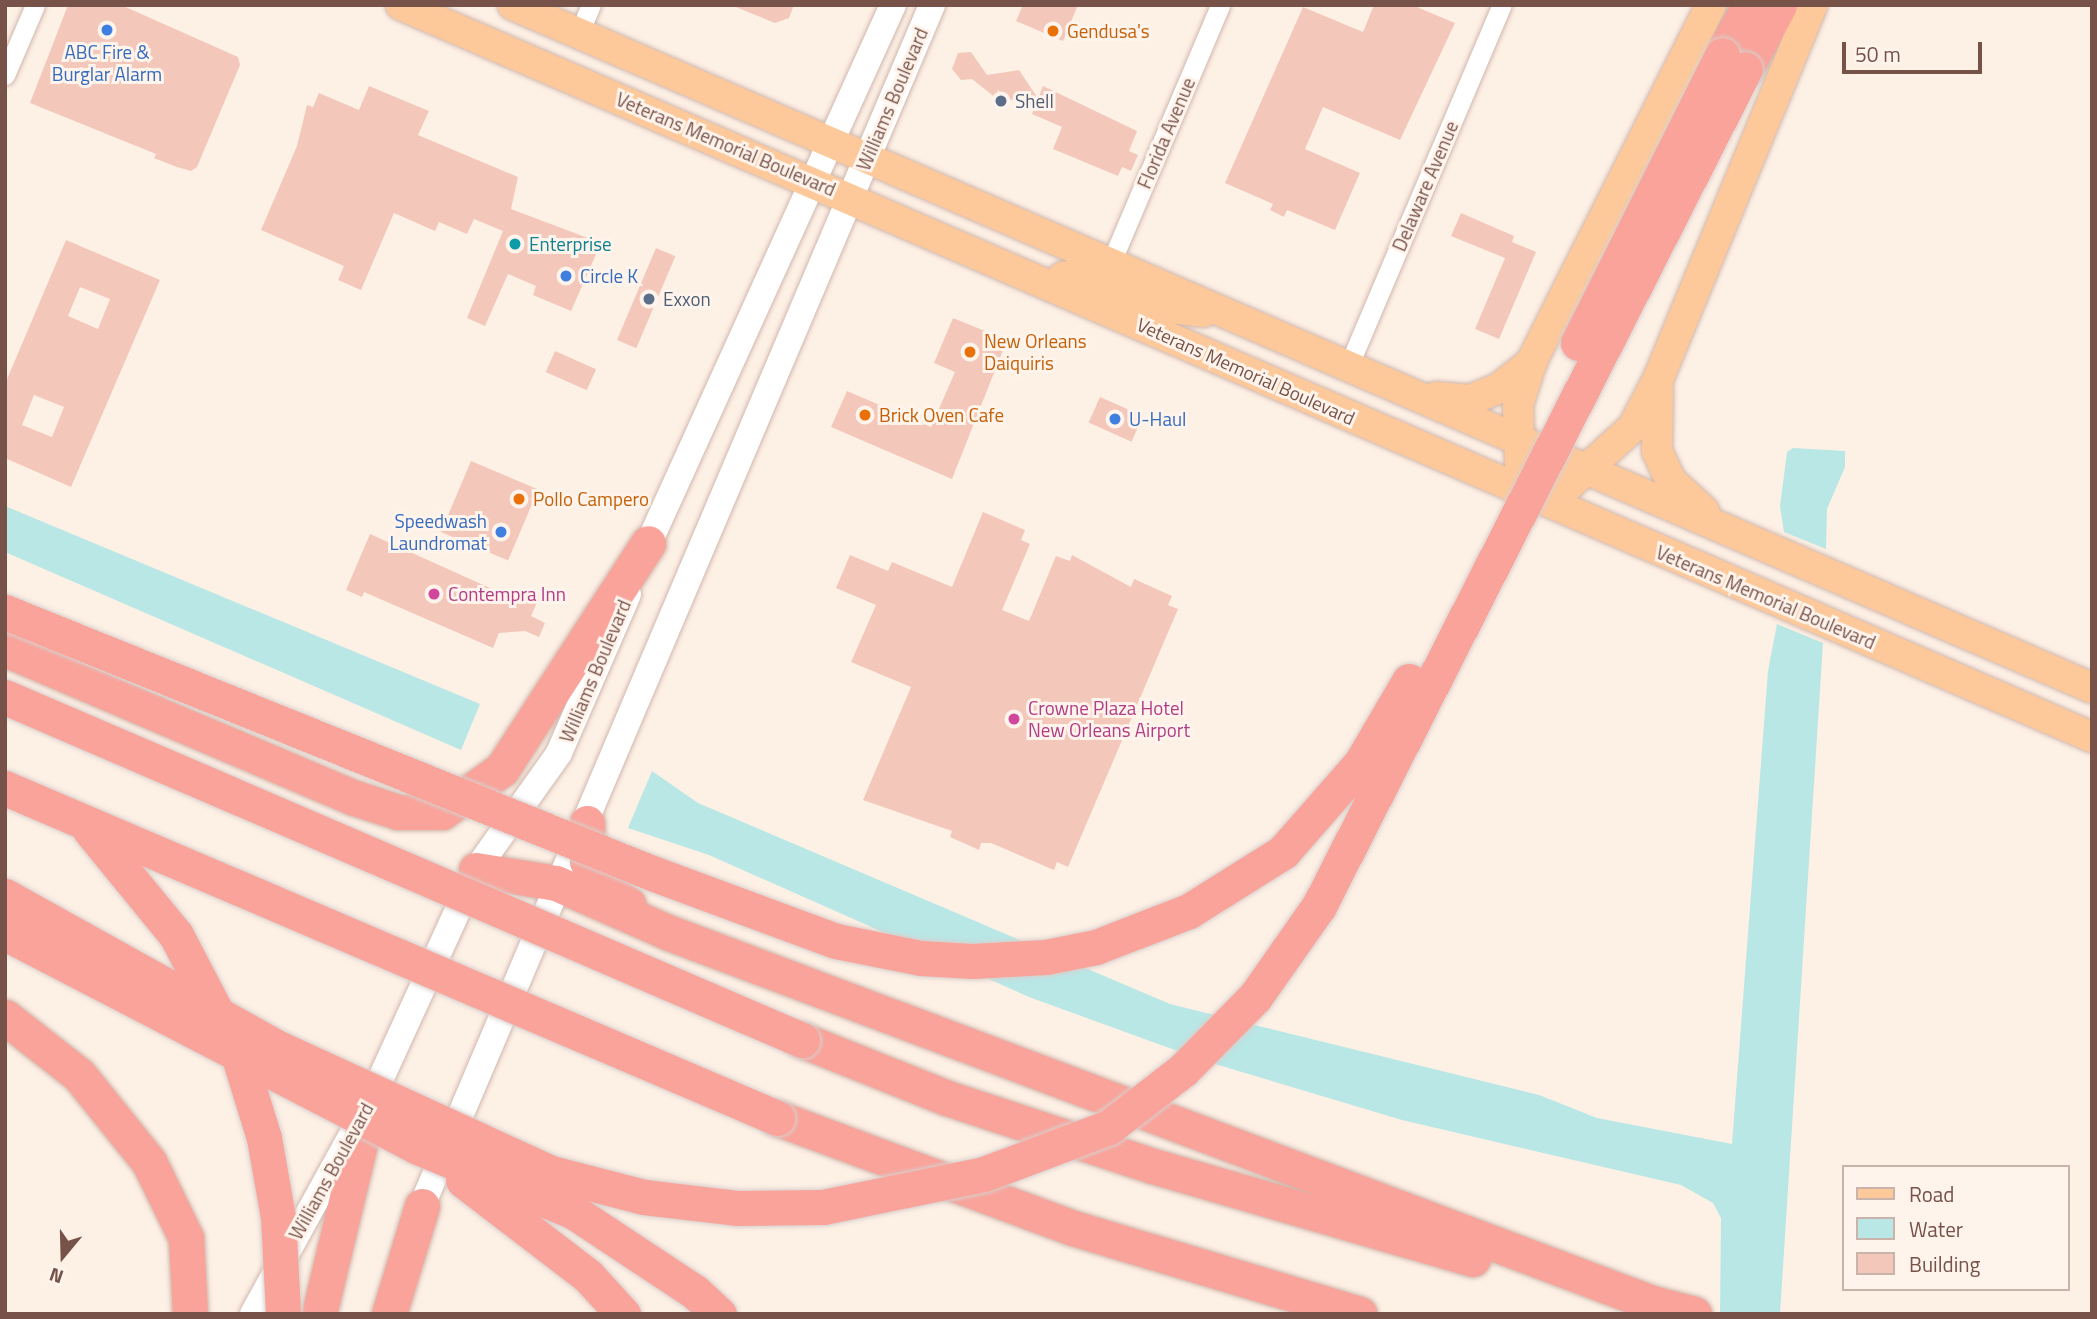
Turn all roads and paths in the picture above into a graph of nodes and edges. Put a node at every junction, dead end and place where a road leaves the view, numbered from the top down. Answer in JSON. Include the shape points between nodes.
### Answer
{"nodes":[{"id":1,"x":35,"y":5,"type":"edge"},
{"id":2,"x":401,"y":5,"type":"edge"},
{"id":3,"x":591,"y":5,"type":"edge"},
{"id":4,"x":893,"y":5,"type":"edge"},
{"id":5,"x":932,"y":5,"type":"edge"},
{"id":6,"x":1220,"y":5,"type":"edge"},
{"id":7,"x":1502,"y":5,"type":"edge"},
{"id":8,"x":1711,"y":5,"type":"edge"},
{"id":9,"x":1750,"y":5,"type":"edge"},
{"id":10,"x":1779,"y":5,"type":"edge"},
{"id":11,"x":1811,"y":5,"type":"edge"},
{"id":12,"x":520,"y":8,"type":"edge"},
{"id":13,"x":579,"y":33,"type":"junction"},
{"id":14,"x":472,"y":36,"type":"junction"},
{"id":15,"x":1733,"y":62,"type":"junction"},
{"id":16,"x":5,"y":75,"type":"edge"},
{"id":17,"x":833,"y":140,"type":"junction"},
{"id":18,"x":868,"y":155,"type":"junction"},
{"id":19,"x":814,"y":181,"type":"junction"},
{"id":20,"x":850,"y":198,"type":"junction"},
{"id":21,"x":1112,"y":260,"type":"junction"},
{"id":22,"x":1056,"y":287,"type":"junction"},
{"id":23,"x":1233,"y":315,"type":"junction"},
{"id":24,"x":1532,"y":361,"type":"junction"},
{"id":25,"x":1348,"y":366,"type":"junction"},
{"id":26,"x":1659,"y":377,"type":"junction"},
{"id":27,"x":1415,"y":395,"type":"junction"},
{"id":28,"x":1516,"y":439,"type":"junction"},
{"id":29,"x":1589,"y":469,"type":"junction"},
{"id":30,"x":1531,"y":495,"type":"junction"},
{"id":31,"x":1719,"y":526,"type":"junction"},
{"id":32,"x":648,"y":543,"type":"junction"},
{"id":33,"x":1832,"y":574,"type":"junction"},
{"id":34,"x":1793,"y":609,"type":"junction"},
{"id":35,"x":5,"y":612,"type":"edge"},
{"id":36,"x":5,"y":649,"type":"edge"},
{"id":37,"x":1940,"y":672,"type":"junction"},
{"id":38,"x":2092,"y":690,"type":"edge"},
{"id":39,"x":5,"y":697,"type":"edge"},
{"id":40,"x":2092,"y":737,"type":"edge"},
{"id":41,"x":5,"y":762,"type":"edge"},
{"id":42,"x":5,"y":788,"type":"edge"},
{"id":43,"x":587,"y":823,"type":"junction"},
{"id":44,"x":476,"y":870,"type":"junction"},
{"id":45,"x":556,"y":883,"type":"junction"},
{"id":46,"x":5,"y":896,"type":"edge"},
{"id":47,"x":667,"y":932,"type":"junction"},
{"id":48,"x":5,"y":933,"type":"edge"},
{"id":49,"x":5,"y":1017,"type":"edge"},
{"id":50,"x":370,"y":1102,"type":"junction"},
{"id":51,"x":418,"y":1147,"type":"junction"},
{"id":52,"x":422,"y":1206,"type":"junction"},
{"id":53,"x":1657,"y":1305,"type":"junction"},
{"id":54,"x":190,"y":1314,"type":"edge"},
{"id":55,"x":253,"y":1314,"type":"edge"},
{"id":56,"x":283,"y":1314,"type":"edge"},
{"id":57,"x":318,"y":1314,"type":"edge"},
{"id":58,"x":377,"y":1314,"type":"edge"},
{"id":59,"x":389,"y":1314,"type":"edge"},
{"id":60,"x":623,"y":1314,"type":"edge"},
{"id":61,"x":719,"y":1314,"type":"edge"},
{"id":62,"x":1359,"y":1314,"type":"edge"},
{"id":63,"x":1694,"y":1314,"type":"edge"}],
"edges":[{"from":1,"to":16,"type":"street"},
{"from":2,"to":14,"type":"main road","name":"Veterans Memorial Boulevard"},
{"from":3,"to":13,"type":"street"},
{"from":4,"to":17,"type":"main road","name":"Williams Boulevard"},
{"from":5,"to":18,"type":"main road","name":"Williams Boulevard"},
{"from":6,"to":21,"type":"street","name":"Florida Avenue"},
{"from":7,"to":25,"type":"street","name":"Delaware Avenue"},
{"from":8,"to":24,"type":"main road"},
{"from":9,"to":15,"type":"highway"},
{"from":10,"to":15,"type":"highway"},
{"from":11,"to":26,"type":"main road"},
{"from":12,"to":13,"type":"main road"},
{"from":12,"to":14,"type":"main road","via":[[511,30]]},
{"from":13,"to":17,"type":"main road"},
{"from":14,"to":19,"type":"main road","name":"Veterans Memorial Boulevard"},
{"from":15,"to":35,"type":"highway","bridge":true,"via":[[1420,661],[1361,763],[1283,852],[1189,911],[1096,947],[1046,957],[972,961],[921,958],[836,941],[652,873]]},
{"from":15,"to":46,"type":"highway","bridge":true,"via":[[1319,906],[1255,997],[1183,1070],[1110,1127],[984,1174],[823,1207],[738,1208],[644,1198],[551,1173],[278,1048]]},
{"from":17,"to":18,"type":"main road"},
{"from":17,"to":19,"type":"main road","name":"Williams Boulevard"},
{"from":18,"to":20,"type":"main road","name":"Williams Boulevard"},
{"from":18,"to":21,"type":"main road"},
{"from":19,"to":20,"type":"main road","name":"Veterans Memorial Boulevard"},
{"from":19,"to":32,"type":"main road","name":"Williams Boulevard"},
{"from":20,"to":22,"type":"main road","name":"Veterans Memorial Boulevard"},
{"from":20,"to":43,"type":"main road","name":"Williams Boulevard"},
{"from":21,"to":23,"type":"main road"},
{"from":22,"to":23,"type":"main road","via":[[1063,277],[1079,274],[1154,306]]},
{"from":22,"to":30,"type":"main road","name":"Veterans Memorial Boulevard"},
{"from":23,"to":25,"type":"main road"},
{"from":24,"to":27,"type":"main road","via":[[1499,388],[1470,400]]},
{"from":24,"to":28,"type":"main road","via":[[1518,405]]},
{"from":25,"to":27,"type":"main road"},
{"from":26,"to":29,"type":"main road","via":[[1633,427]]},
{"from":26,"to":31,"type":"main road","via":[[1657,451],[1671,481]]},
{"from":27,"to":28,"type":"main road"},
{"from":28,"to":29,"type":"main road"},
{"from":28,"to":30,"type":"main road"},
{"from":29,"to":30,"type":"main road"},
{"from":29,"to":31,"type":"main road"},
{"from":30,"to":34,"type":"main road","name":"Veterans Memorial Boulevard"},
{"from":31,"to":33,"type":"main road"},
{"from":32,"to":36,"type":"highway","via":[[502,769],[442,812],[398,812],[355,798]]},
{"from":32,"to":44,"type":"main road","name":"Williams Boulevard","via":[[559,753]]},
{"from":33,"to":34,"type":"main road","via":[[1841,593],[1836,609]]},
{"from":33,"to":38,"type":"main road"},
{"from":34,"to":37,"type":"main road","name":"Veterans Memorial Boulevard"},
{"from":37,"to":38,"type":"main road","via":[[1950,659],[1968,652],[2043,685]]},
{"from":37,"to":40,"type":"main road","name":"Veterans Memorial Boulevard"},
{"from":39,"to":53,"type":"highway","bridge":true,"via":[[947,1098],[1365,1231]]},
{"from":41,"to":56,"type":"highway","bridge":true,"via":[[97,836],[144,890],[201,975],[238,1054],[264,1138],[278,1217]]},
{"from":42,"to":62,"type":"highway","bridge":true,"via":[[777,1118],[1073,1228]]},
{"from":43,"to":45,"type":"main road","name":"Williams Boulevard"},
{"from":43,"to":47,"type":"highway","via":[[587,861],[598,883]]},
{"from":44,"to":45,"type":"highway"},
{"from":44,"to":50,"type":"main road","name":"Williams Boulevard"},
{"from":45,"to":47,"type":"highway"},
{"from":45,"to":52,"type":"main road","name":"Williams Boulevard"},
{"from":47,"to":53,"type":"highway"},
{"from":48,"to":51,"type":"highway","bridge":true},
{"from":49,"to":54,"type":"highway","via":[[79,1075],[149,1162],[186,1238]]},
{"from":50,"to":55,"type":"main road","name":"Williams Boulevard"},
{"from":50,"to":57,"type":"highway"},
{"from":51,"to":60,"type":"highway","bridge":true,"via":[[558,1251]]},
{"from":51,"to":61,"type":"highway","bridge":true,"via":[[574,1212]]},
{"from":52,"to":58,"type":"main road","name":"Williams Boulevard"},
{"from":52,"to":59,"type":"highway"},
{"from":53,"to":63,"type":"highway"}]}
